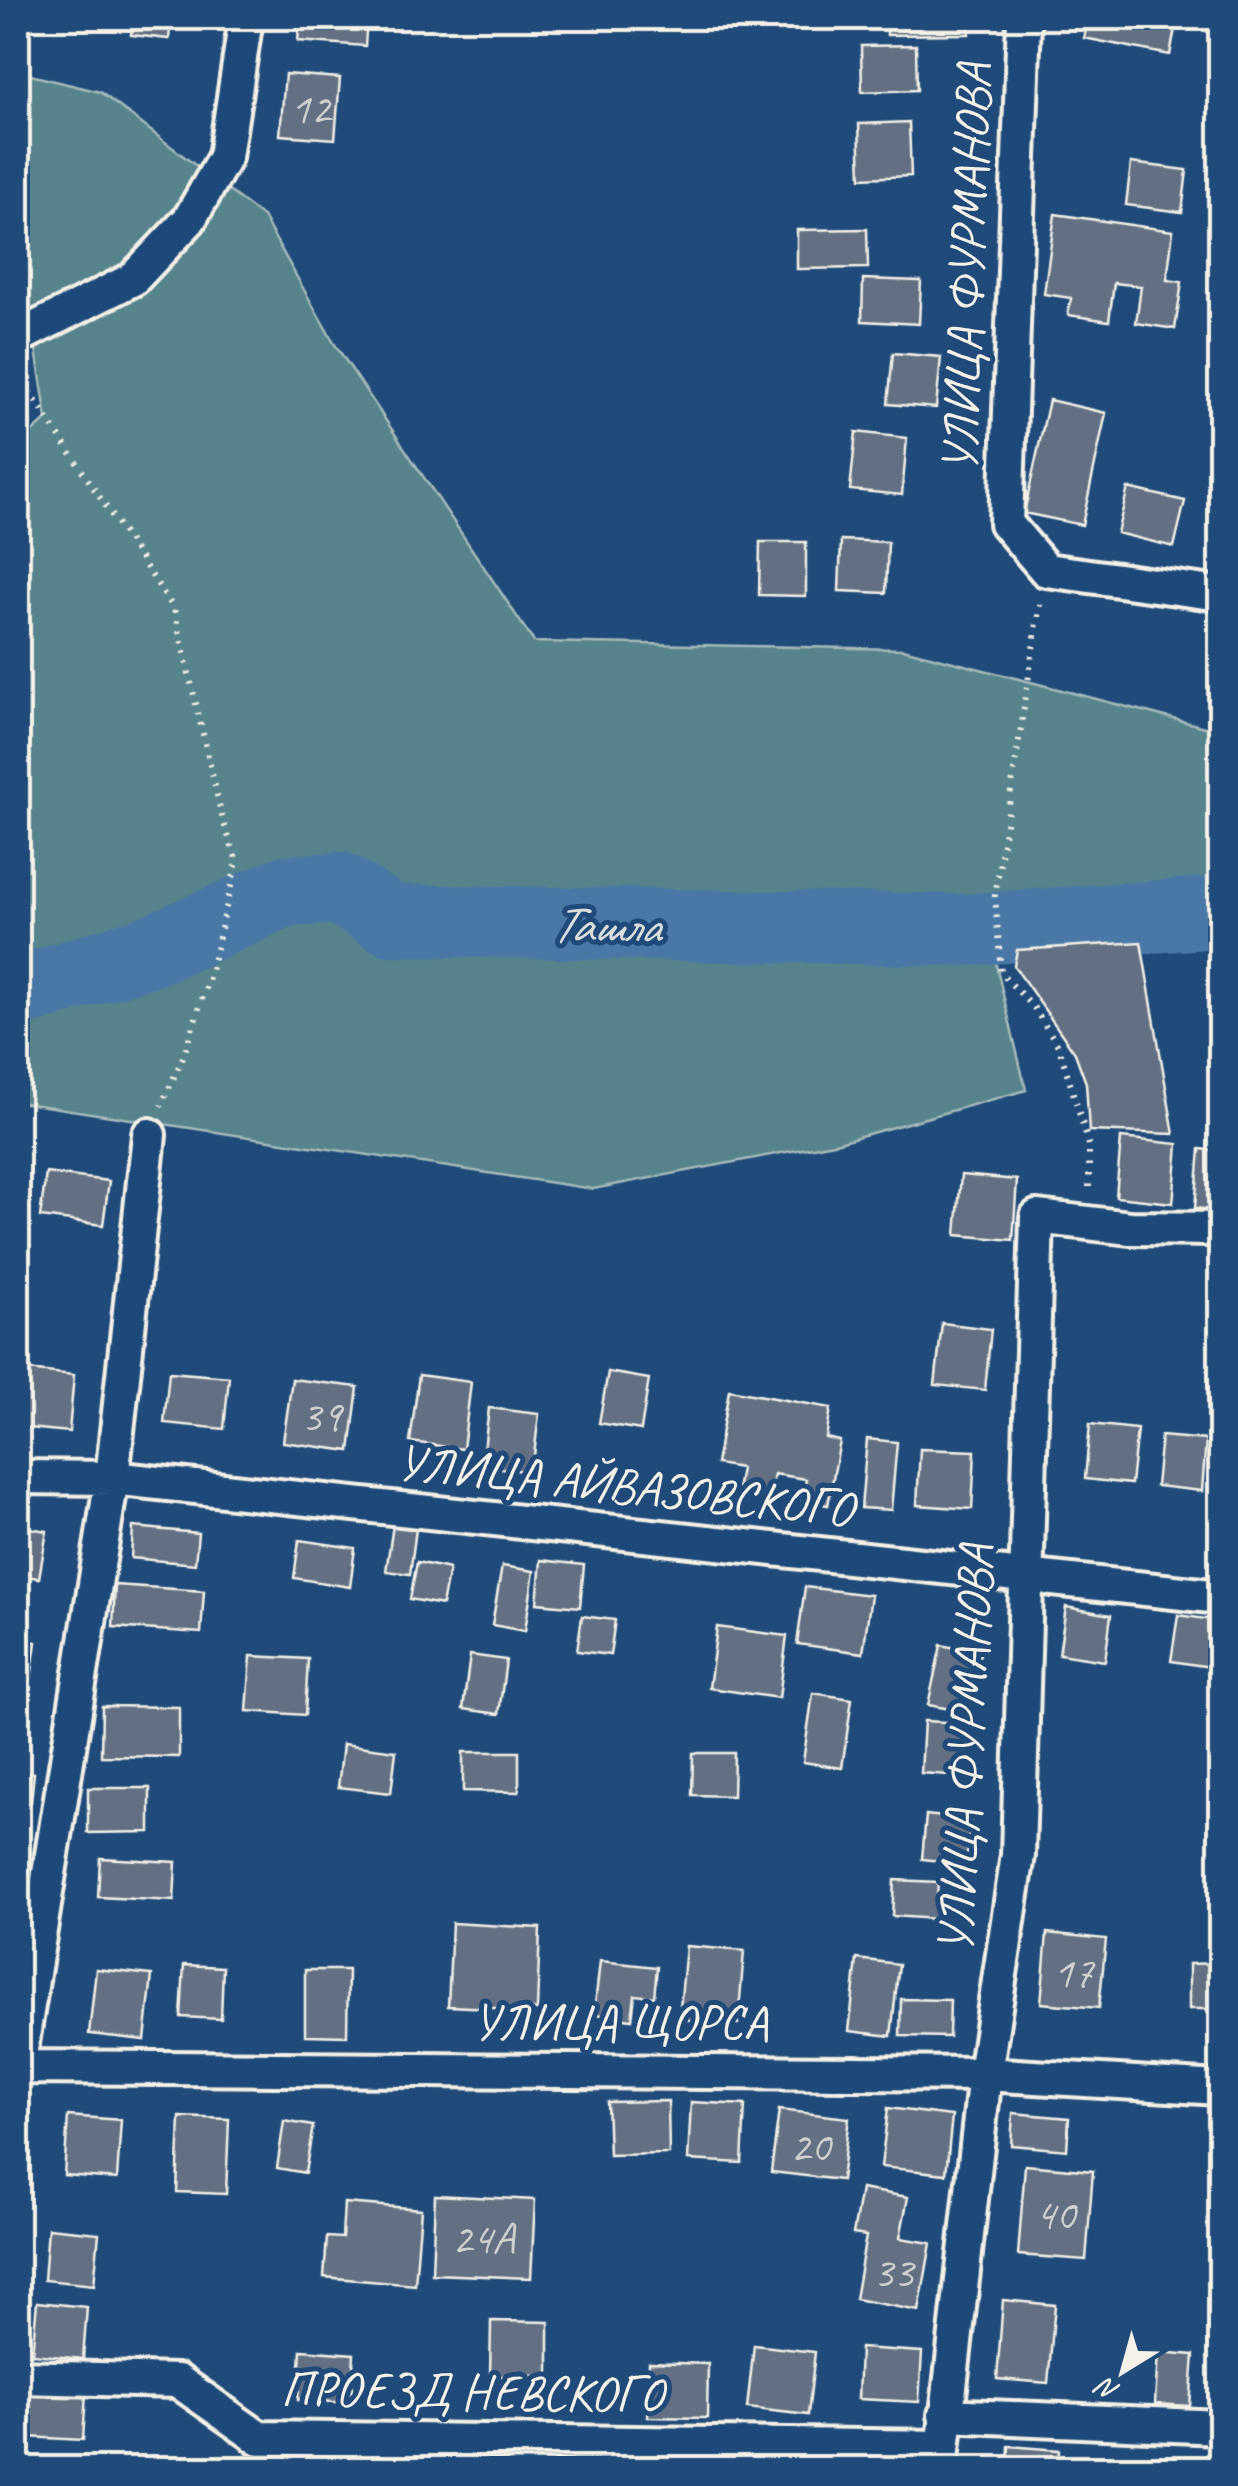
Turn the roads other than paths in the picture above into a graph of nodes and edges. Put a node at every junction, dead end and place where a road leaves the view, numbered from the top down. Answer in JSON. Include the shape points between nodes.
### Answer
{"nodes":[{"id":1,"x":246,"y":18,"type":"edge"},
{"id":2,"x":1024,"y":18,"type":"edge"},
{"id":3,"x":18,"y":336,"type":"edge"},
{"id":4,"x":1220,"y":594,"type":"edge"},
{"id":5,"x":149,"y":1135,"type":"road end"},
{"id":6,"x":1220,"y":1229,"type":"edge"},
{"id":7,"x":18,"y":1476,"type":"edge"},
{"id":8,"x":112,"y":1478,"type":"junction"},
{"id":9,"x":1025,"y":1578,"type":"junction"},
{"id":10,"x":1220,"y":1598,"type":"edge"},
{"id":11,"x":18,"y":2067,"type":"edge"},
{"id":12,"x":986,"y":2074,"type":"junction"},
{"id":13,"x":1220,"y":2088,"type":"edge"},
{"id":14,"x":18,"y":2377,"type":"edge"},
{"id":15,"x":1220,"y":2427,"type":"edge"},
{"id":16,"x":943,"y":2444,"type":"edge"}],
"edges":[{"from":1,"to":3,"type":"street","via":[[225,156],[190,220],[133,279]]},
{"from":2,"to":4,"type":"street","name":"УЛИЦА ФУРМАНОВА","via":[[1006,523],[1046,570]]},
{"from":5,"to":8,"type":"street"},
{"from":6,"to":9,"type":"street","name":"УЛИЦА ФУРМАНОВА","via":[[1037,1217]]},
{"from":7,"to":8,"type":"street","name":"УЛИЦА АЙВАЗОВСКОГО"},
{"from":8,"to":9,"type":"street","name":"УЛИЦА АЙВАЗОВСКОГО"},
{"from":8,"to":11,"type":"street"},
{"from":9,"to":10,"type":"street","name":"УЛИЦА АЙВАЗОВСКОГО"},
{"from":9,"to":12,"type":"street","name":"УЛИЦА ФУРМАНОВА","via":[[1018,1856]]},
{"from":11,"to":12,"type":"street","name":"УЛИЦА ЩОРСА"},
{"from":12,"to":13,"type":"street","name":"УЛИЦА ЩОРСА"},
{"from":12,"to":16,"type":"street","name":"УЛИЦА ФУРМАНОВА"},
{"from":14,"to":16,"type":"street","name":"ПРОЕЗД НЕВСКОГО","via":[[178,2381],[259,2438]]},
{"from":15,"to":16,"type":"street","name":"ПРОЕЗД НЕВСКОГО"}]}
